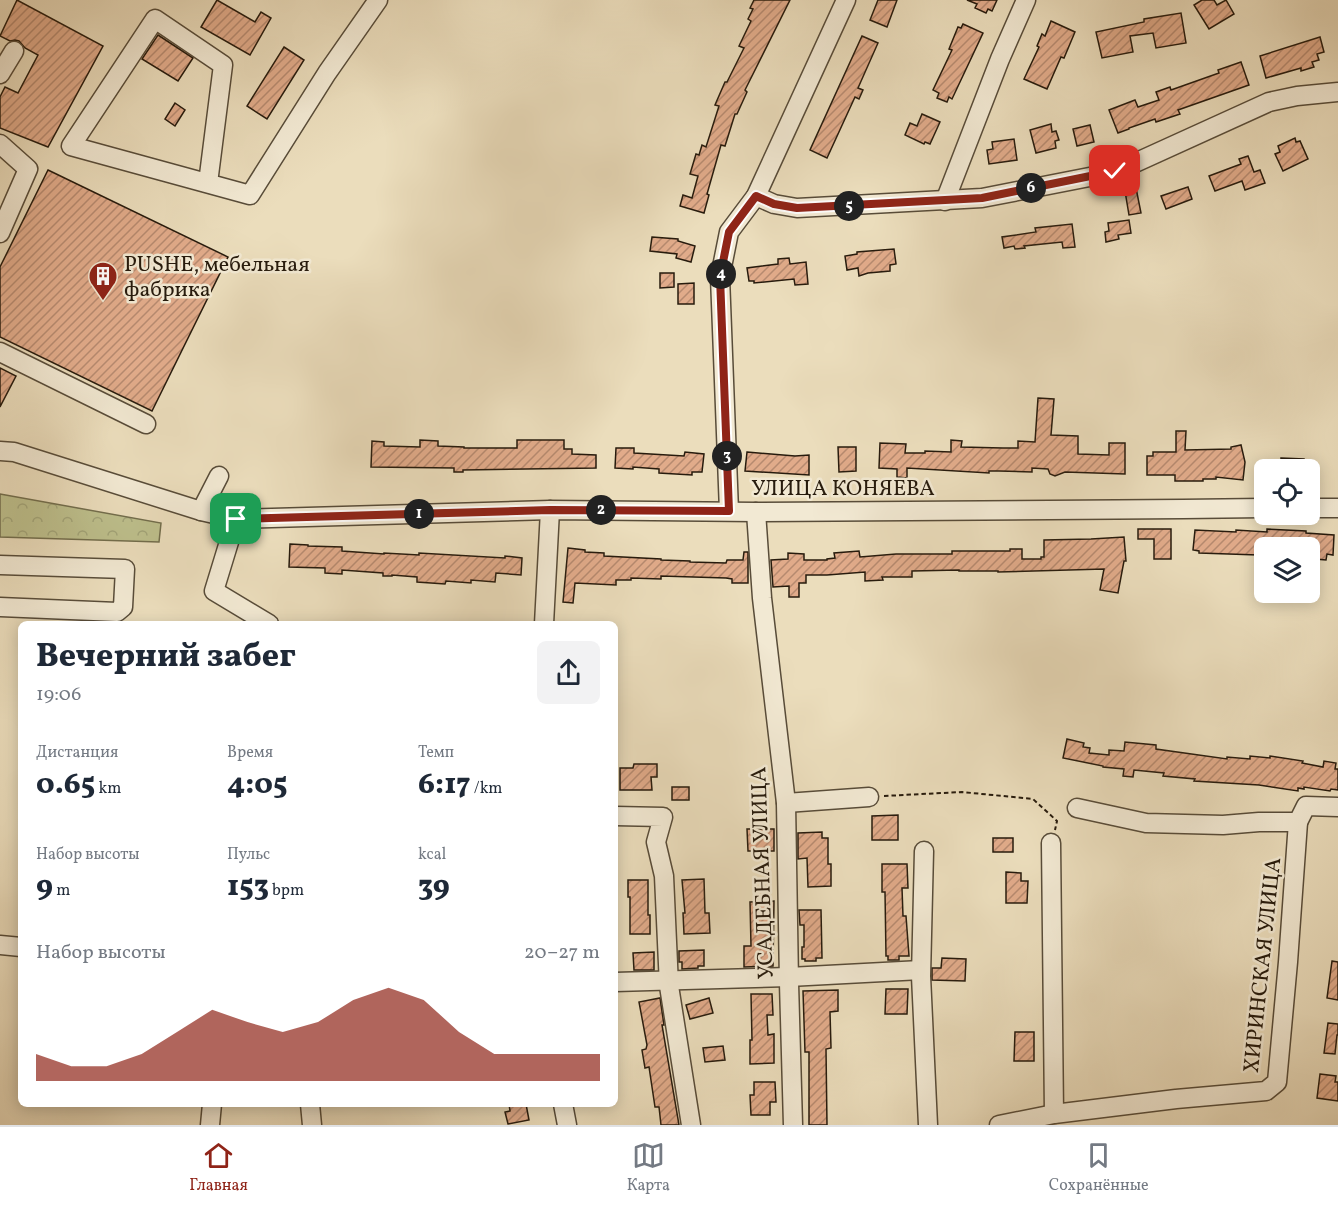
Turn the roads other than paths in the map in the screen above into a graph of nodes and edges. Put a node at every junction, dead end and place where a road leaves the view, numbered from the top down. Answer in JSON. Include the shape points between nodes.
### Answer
{"nodes":[{"id":1,"x":378,"y":0,"type":"edge"},
{"id":2,"x":846,"y":0,"type":"edge"},
{"id":3,"x":1026,"y":0,"type":"edge"},
{"id":4,"x":14,"y":51,"type":"dead end"},
{"id":5,"x":0,"y":74,"type":"edge"},
{"id":6,"x":1338,"y":92,"type":"edge"},
{"id":7,"x":0,"y":144,"type":"edge"},
{"id":8,"x":208,"y":183,"type":"junction"},
{"id":9,"x":756,"y":196,"type":"junction"},
{"id":10,"x":945,"y":201,"type":"junction"},
{"id":11,"x":0,"y":233,"type":"edge"},
{"id":12,"x":0,"y":352,"type":"edge"},
{"id":13,"x":146,"y":424,"type":"dead end"},
{"id":14,"x":0,"y":451,"type":"edge"},
{"id":15,"x":219,"y":476,"type":"dead end"},
{"id":16,"x":1254,"y":508,"type":"edge"},
{"id":17,"x":1320,"y":508,"type":"edge"},
{"id":18,"x":1338,"y":508,"type":"edge"},
{"id":19,"x":550,"y":510,"type":"junction"},
{"id":20,"x":201,"y":511,"type":"junction"},
{"id":21,"x":729,"y":511,"type":"junction"},
{"id":22,"x":756,"y":512,"type":"junction"},
{"id":23,"x":236,"y":519,"type":"junction"},
{"id":24,"x":0,"y":565,"type":"edge"},
{"id":25,"x":0,"y":607,"type":"edge"},
{"id":26,"x":116,"y":618,"type":"edge"},
{"id":27,"x":264,"y":621,"type":"edge"},
{"id":28,"x":544,"y":621,"type":"edge"},
{"id":29,"x":869,"y":797,"type":"road end"},
{"id":30,"x":786,"y":804,"type":"junction"},
{"id":31,"x":1338,"y":807,"type":"edge"},
{"id":32,"x":1077,"y":808,"type":"dead end"},
{"id":33,"x":618,"y":816,"type":"edge"},
{"id":34,"x":1298,"y":822,"type":"junction"},
{"id":35,"x":1051,"y":843,"type":"road end"},
{"id":36,"x":924,"y":851,"type":"dead end"},
{"id":37,"x":0,"y":945,"type":"edge"},
{"id":38,"x":18,"y":947,"type":"edge"},
{"id":39,"x":921,"y":970,"type":"junction"},
{"id":40,"x":789,"y":977,"type":"junction"},
{"id":41,"x":669,"y":980,"type":"junction"},
{"id":42,"x":618,"y":982,"type":"edge"},
{"id":43,"x":212,"y":1107,"type":"edge"},
{"id":44,"x":310,"y":1107,"type":"edge"},
{"id":45,"x":564,"y":1107,"type":"edge"},
{"id":46,"x":1054,"y":1114,"type":"junction"},
{"id":47,"x":210,"y":1125,"type":"edge"},
{"id":48,"x":312,"y":1125,"type":"edge"},
{"id":49,"x":567,"y":1125,"type":"edge"},
{"id":50,"x":691,"y":1125,"type":"edge"},
{"id":51,"x":793,"y":1125,"type":"edge"},
{"id":52,"x":928,"y":1125,"type":"edge"},
{"id":53,"x":999,"y":1125,"type":"edge"}],
"edges":[{"from":1,"to":8,"type":"street","via":[[250,195]]},
{"from":2,"to":9,"type":"street"},
{"from":3,"to":10,"type":"street"},
{"from":4,"to":5,"type":"street"},
{"from":6,"to":10,"type":"street","via":[[1269,102],[1115,171],[982,198]]},
{"from":7,"to":11,"type":"street","via":[[28,169]]},
{"from":8,"to":8,"type":"street","via":[[71,146],[155,19],[223,65]]},
{"from":9,"to":10,"type":"street","via":[[797,208]]},
{"from":9,"to":21,"type":"street","via":[[729,232],[720,277]]},
{"from":12,"to":13,"type":"street"},
{"from":14,"to":20,"type":"street","name":"УЛИЦА КОНЯЕВА","via":[[14,452]]},
{"from":15,"to":20,"type":"street"},
{"from":16,"to":22,"type":"street","name":"УЛИЦА КОНЯЕВА"},
{"from":17,"to":18,"type":"street"},
{"from":19,"to":21,"type":"street","name":"УЛИЦА КОНЯЕВА"},
{"from":19,"to":23,"type":"street","name":"УЛИЦА КОНЯЕВА"},
{"from":19,"to":28,"type":"street"},
{"from":20,"to":23,"type":"street","name":"УЛИЦА КОНЯЕВА"},
{"from":21,"to":22,"type":"street","name":"УЛИЦА КОНЯЕВА"},
{"from":22,"to":30,"type":"street","name":"УСАДЕБНАЯ УЛИЦА"},
{"from":23,"to":27,"type":"street","via":[[214,591]]},
{"from":24,"to":26,"type":"street","via":[[124,569],[123,607]]},
{"from":25,"to":26,"type":"street"},
{"from":29,"to":30,"type":"street"},
{"from":30,"to":40,"type":"street","name":"УСАДЕБНАЯ УЛИЦА"},
{"from":31,"to":34,"type":"street","via":[[1306,806]]},
{"from":32,"to":34,"type":"street","via":[[1146,823]]},
{"from":33,"to":41,"type":"street","via":[[663,817],[656,843],[664,876]]},
{"from":34,"to":46,"type":"street","name":"ХИРИНСКАЯ УЛИЦА","via":[[1277,1083],[1266,1091]]},
{"from":35,"to":46,"type":"street"},
{"from":36,"to":39,"type":"street"},
{"from":37,"to":38,"type":"street"},
{"from":39,"to":40,"type":"street"},
{"from":39,"to":52,"type":"street"},
{"from":40,"to":41,"type":"street"},
{"from":40,"to":51,"type":"street","name":"УСАДЕБНАЯ УЛИЦА"},
{"from":41,"to":42,"type":"street"},
{"from":41,"to":50,"type":"street"},
{"from":43,"to":47,"type":"street"},
{"from":44,"to":48,"type":"street"},
{"from":45,"to":49,"type":"street"},
{"from":46,"to":53,"type":"street","name":"ХИРИНСКАЯ УЛИЦА"}]}
